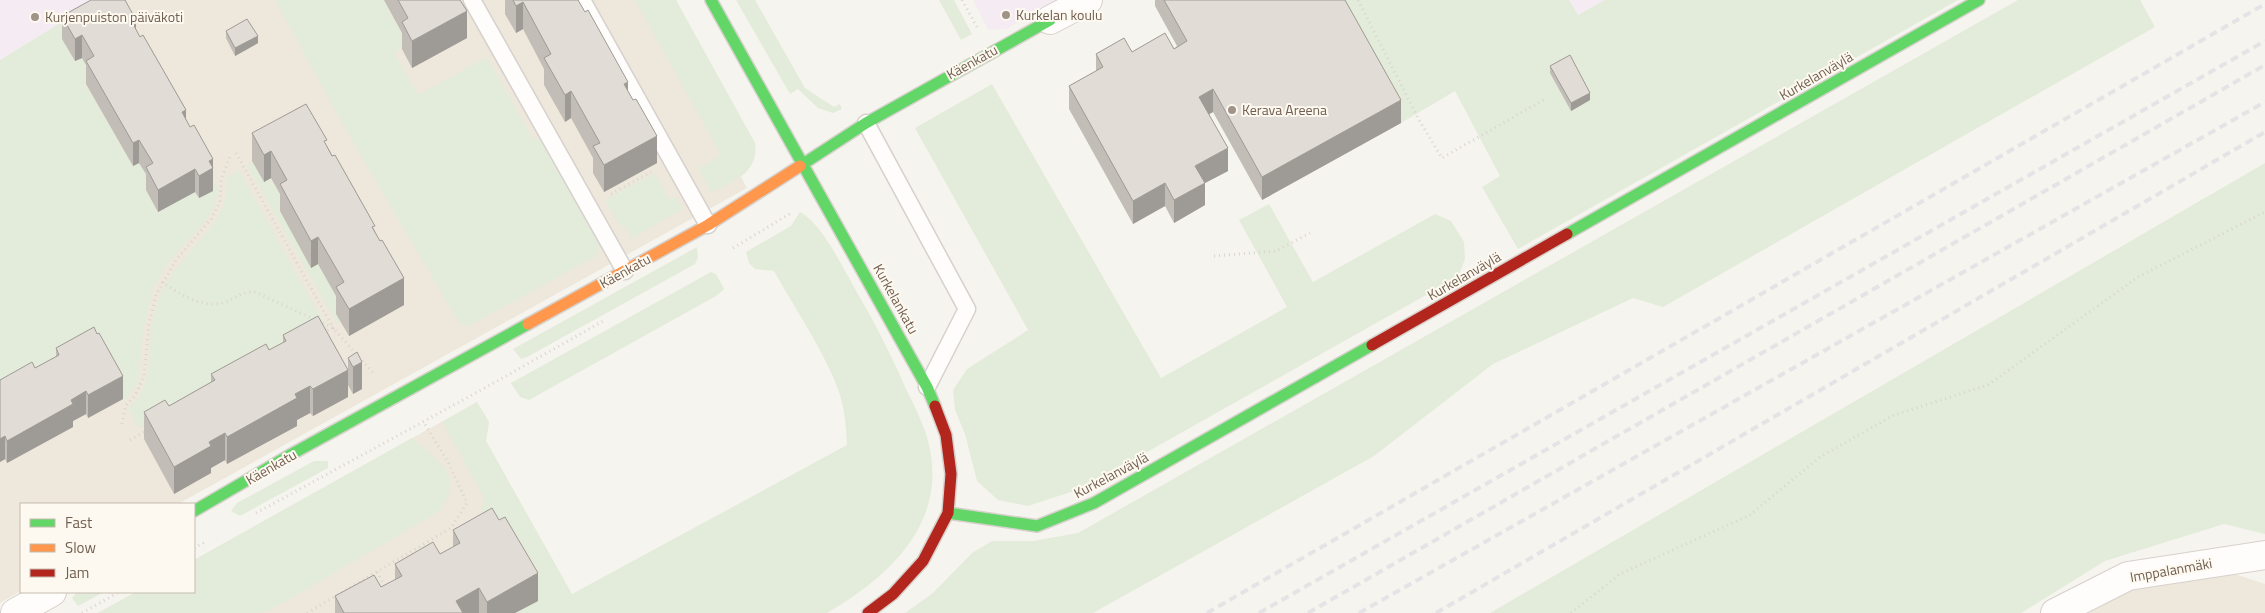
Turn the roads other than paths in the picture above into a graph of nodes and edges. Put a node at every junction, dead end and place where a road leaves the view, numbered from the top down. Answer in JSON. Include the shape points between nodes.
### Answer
{"nodes":[{"id":1,"x":582,"y":0,"type":"edge"},
{"id":2,"x":712,"y":0,"type":"edge"},
{"id":3,"x":1088,"y":0,"type":"edge"},
{"id":4,"x":1979,"y":0,"type":"edge"},
{"id":5,"x":478,"y":2,"type":"edge"},
{"id":6,"x":1050,"y":20,"type":"joint"},
{"id":7,"x":866,"y":122,"type":"junction"},
{"id":8,"x":803,"y":162,"type":"junction"},
{"id":9,"x":708,"y":225,"type":"junction"},
{"id":10,"x":625,"y":271,"type":"junction"},
{"id":11,"x":928,"y":387,"type":"junction"},
{"id":12,"x":195,"y":510,"type":"edge"},
{"id":13,"x":948,"y":513,"type":"junction"},
{"id":14,"x":2265,"y":555,"type":"edge"},
{"id":15,"x":50,"y":593,"type":"edge"},
{"id":16,"x":15,"y":613,"type":"edge"},
{"id":17,"x":868,"y":613,"type":"edge"},
{"id":18,"x":2055,"y":613,"type":"edge"}],
"edges":[{"from":1,"to":9,"type":"lane"},
{"from":2,"to":8,"type":"street","name":"Kurkelankatu"},
{"from":3,"to":6,"type":"street"},
{"from":4,"to":13,"type":"street","name":"Kurkelanväylä","via":[[1094,503],[1037,526]]},
{"from":5,"to":10,"type":"lane"},
{"from":6,"to":7,"type":"street","name":"Käenkatu"},
{"from":7,"to":8,"type":"street","name":"Käenkatu"},
{"from":7,"to":11,"type":"lane","via":[[967,309]]},
{"from":8,"to":9,"type":"street","name":"Käenkatu"},
{"from":8,"to":11,"type":"street","name":"Kurkelankatu"},
{"from":9,"to":10,"type":"street","name":"Käenkatu"},
{"from":10,"to":12,"type":"street","name":"Käenkatu"},
{"from":11,"to":13,"type":"street","name":"Kurkelankatu","via":[[946,436],[951,474]]},
{"from":13,"to":17,"type":"street","name":"Kurkelankatu","via":[[923,561],[893,594]]},
{"from":14,"to":18,"type":"street","name":"Imppalanmäki","via":[[2128,576]]},
{"from":15,"to":16,"type":"street"}]}
